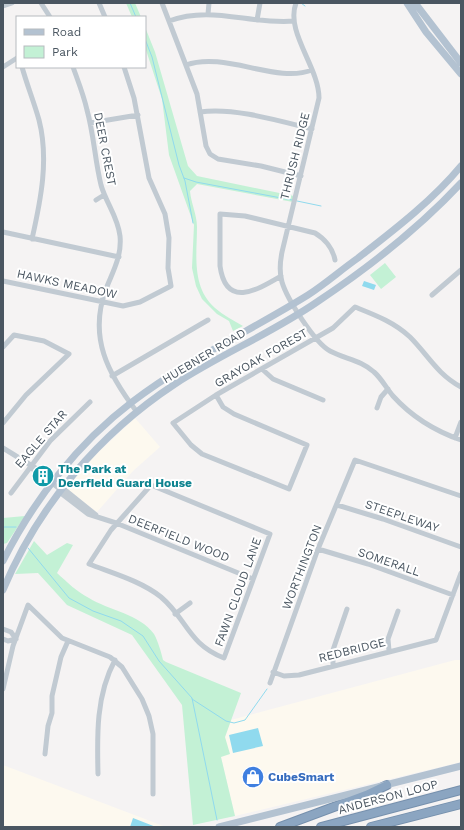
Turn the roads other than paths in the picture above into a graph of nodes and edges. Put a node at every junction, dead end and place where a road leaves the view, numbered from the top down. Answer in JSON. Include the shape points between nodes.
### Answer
{"nodes":[{"id":1,"x":12,"y":3,"type":"edge"},
{"id":2,"x":41,"y":3,"type":"edge"},
{"id":3,"x":99,"y":3,"type":"edge"},
{"id":4,"x":162,"y":3,"type":"edge"},
{"id":5,"x":209,"y":3,"type":"edge"},
{"id":6,"x":260,"y":3,"type":"edge"},
{"id":7,"x":296,"y":3,"type":"edge"},
{"id":8,"x":407,"y":3,"type":"edge"},
{"id":9,"x":415,"y":3,"type":"edge"},
{"id":10,"x":3,"y":6,"type":"edge"},
{"id":11,"x":208,"y":14,"type":"junction"},
{"id":12,"x":49,"y":16,"type":"edge"},
{"id":13,"x":105,"y":16,"type":"edge"},
{"id":14,"x":257,"y":20,"type":"junction"},
{"id":15,"x":169,"y":21,"type":"junction"},
{"id":16,"x":294,"y":21,"type":"junction"},
{"id":17,"x":16,"y":59,"type":"edge"},
{"id":18,"x":457,"y":62,"type":"edge"},
{"id":19,"x":186,"y":66,"type":"junction"},
{"id":20,"x":3,"y":67,"type":"edge"},
{"id":21,"x":22,"y":68,"type":"edge"},
{"id":22,"x":73,"y":68,"type":"edge"},
{"id":23,"x":124,"y":68,"type":"edge"},
{"id":24,"x":312,"y":70,"type":"junction"},
{"id":25,"x":461,"y":74,"type":"edge"},
{"id":26,"x":200,"y":112,"type":"junction"},
{"id":27,"x":138,"y":115,"type":"junction"},
{"id":28,"x":90,"y":123,"type":"junction"},
{"id":29,"x":312,"y":129,"type":"junction"},
{"id":30,"x":461,"y":166,"type":"edge"},
{"id":31,"x":301,"y":176,"type":"junction"},
{"id":32,"x":461,"y":183,"type":"edge"},
{"id":33,"x":434,"y":194,"type":"junction"},
{"id":34,"x":104,"y":195,"type":"junction"},
{"id":35,"x":96,"y":200,"type":"dead end"},
{"id":36,"x":441,"y":203,"type":"junction"},
{"id":37,"x":288,"y":226,"type":"junction"},
{"id":38,"x":3,"y":232,"type":"edge"},
{"id":39,"x":32,"y":238,"type":"junction"},
{"id":40,"x":119,"y":257,"type":"junction"},
{"id":41,"x":335,"y":260,"type":"dead end"},
{"id":42,"x":461,"y":270,"type":"edge"},
{"id":43,"x":281,"y":276,"type":"junction"},
{"id":44,"x":3,"y":281,"type":"edge"},
{"id":45,"x":432,"y":295,"type":"dead end"},
{"id":46,"x":102,"y":302,"type":"junction"},
{"id":47,"x":293,"y":303,"type":"junction"},
{"id":48,"x":299,"y":313,"type":"junction"},
{"id":49,"x":208,"y":320,"type":"dead end"},
{"id":50,"x":316,"y":338,"type":"junction"},
{"id":51,"x":3,"y":347,"type":"edge"},
{"id":52,"x":262,"y":368,"type":"junction"},
{"id":53,"x":452,"y":373,"type":"dead end"},
{"id":54,"x":112,"y":376,"type":"junction"},
{"id":55,"x":447,"y":379,"type":"junction"},
{"id":56,"x":461,"y":387,"type":"edge"},
{"id":57,"x":388,"y":389,"type":"junction"},
{"id":58,"x":216,"y":395,"type":"junction"},
{"id":59,"x":323,"y":400,"type":"dead end"},
{"id":60,"x":90,"y":402,"type":"dead end"},
{"id":61,"x":130,"y":403,"type":"junction"},
{"id":62,"x":377,"y":408,"type":"dead end"},
{"id":63,"x":137,"y":412,"type":"junction"},
{"id":64,"x":461,"y":422,"type":"edge"},
{"id":65,"x":3,"y":423,"type":"edge"},
{"id":66,"x":455,"y":438,"type":"junction"},
{"id":67,"x":461,"y":440,"type":"edge"},
{"id":68,"x":3,"y":448,"type":"edge"},
{"id":69,"x":30,"y":466,"type":"junction"},
{"id":70,"x":52,"y":483,"type":"junction"},
{"id":71,"x":62,"y":490,"type":"junction"},
{"id":72,"x":11,"y":493,"type":"dead end"},
{"id":73,"x":461,"y":496,"type":"edge"},
{"id":74,"x":337,"y":505,"type":"junction"},
{"id":75,"x":116,"y":523,"type":"junction"},
{"id":76,"x":461,"y":547,"type":"edge"},
{"id":77,"x":318,"y":549,"type":"junction"},
{"id":78,"x":3,"y":562,"type":"edge"},
{"id":79,"x":461,"y":573,"type":"edge"},
{"id":80,"x":253,"y":580,"type":"junction"},
{"id":81,"x":3,"y":590,"type":"edge"},
{"id":82,"x":453,"y":595,"type":"junction"},
{"id":83,"x":190,"y":603,"type":"dead end"},
{"id":84,"x":347,"y":609,"type":"dead end"},
{"id":85,"x":398,"y":611,"type":"dead end"},
{"id":86,"x":176,"y":614,"type":"junction"},
{"id":87,"x":3,"y":629,"type":"edge"},
{"id":88,"x":3,"y":639,"type":"edge"},
{"id":89,"x":16,"y":639,"type":"junction"},
{"id":90,"x":68,"y":641,"type":"junction"},
{"id":91,"x":389,"y":651,"type":"junction"},
{"id":92,"x":115,"y":660,"type":"junction"},
{"id":93,"x":333,"y":665,"type":"junction"},
{"id":94,"x":273,"y":672,"type":"junction"},
{"id":95,"x":270,"y":683,"type":"dead end"},
{"id":96,"x":3,"y":689,"type":"edge"},
{"id":97,"x":45,"y":754,"type":"dead end"},
{"id":98,"x":461,"y":766,"type":"edge"},
{"id":99,"x":98,"y":774,"type":"dead end"},
{"id":100,"x":387,"y":785,"type":"junction"},
{"id":101,"x":461,"y":790,"type":"edge"},
{"id":102,"x":154,"y":794,"type":"dead end"},
{"id":103,"x":461,"y":804,"type":"edge"},
{"id":104,"x":219,"y":827,"type":"edge"},
{"id":105,"x":280,"y":827,"type":"edge"},
{"id":106,"x":321,"y":827,"type":"edge"},
{"id":107,"x":371,"y":827,"type":"edge"}],
"edges":[{"from":1,"to":10,"type":"street"},
{"from":2,"to":12,"type":"street"},
{"from":3,"to":13,"type":"street"},
{"from":4,"to":15,"type":"street"},
{"from":5,"to":11,"type":"street"},
{"from":6,"to":14,"type":"street"},
{"from":7,"to":16,"type":"street","name":"THRUSH RIDGE"},
{"from":8,"to":18,"type":"main road","via":[[426,32]]},
{"from":9,"to":18,"type":"main road"},
{"from":11,"to":14,"type":"street"},
{"from":11,"to":15,"type":"street","via":[[188,15]]},
{"from":14,"to":16,"type":"street"},
{"from":15,"to":19,"type":"street"},
{"from":16,"to":24,"type":"street","name":"THRUSH RIDGE"},
{"from":17,"to":20,"type":"street"},
{"from":18,"to":25,"type":"main road"},
{"from":19,"to":24,"type":"street","via":[[205,61],[294,75]]},
{"from":19,"to":26,"type":"street","via":[[197,94]]},
{"from":21,"to":39,"type":"street","via":[[39,121],[44,161],[41,195]]},
{"from":22,"to":28,"type":"street","name":"DEER CREST"},
{"from":23,"to":27,"type":"street"},
{"from":24,"to":29,"type":"street","name":"THRUSH RIDGE","via":[[319,98]]},
{"from":26,"to":29,"type":"street","via":[[254,116]]},
{"from":26,"to":31,"type":"street","via":[[206,146],[213,157]]},
{"from":27,"to":28,"type":"street"},
{"from":27,"to":46,"type":"street","name":"HAWKS MEADOW","via":[[149,178],[162,203],[168,226],[168,268],[171,286],[132,305],[119,306]]},
{"from":28,"to":34,"type":"street","name":"DEER CREST"},
{"from":29,"to":31,"type":"street","name":"THRUSH RIDGE"},
{"from":30,"to":33,"type":"main road","name":"HUEBNER ROAD"},
{"from":31,"to":37,"type":"street","name":"THRUSH RIDGE"},
{"from":32,"to":36,"type":"main road","name":"HUEBNER ROAD"},
{"from":33,"to":36,"type":"main road"},
{"from":33,"to":47,"type":"main road","name":"HUEBNER ROAD","via":[[374,246]]},
{"from":34,"to":35,"type":"street"},
{"from":34,"to":40,"type":"street","name":"DEER CREST","via":[[118,227]]},
{"from":36,"to":48,"type":"main road","name":"HUEBNER ROAD","via":[[381,254],[321,300]]},
{"from":37,"to":41,"type":"street","via":[[319,236],[333,252]]},
{"from":37,"to":43,"type":"street","name":"THRUSH RIDGE","via":[[280,258]]},
{"from":37,"to":43,"type":"street","via":[[239,215],[220,214],[220,266],[227,285],[235,291],[250,292]]},
{"from":38,"to":39,"type":"street"},
{"from":39,"to":40,"type":"street"},
{"from":40,"to":46,"type":"street","name":"DEER CREST"},
{"from":42,"to":45,"type":"street"},
{"from":43,"to":47,"type":"street","name":"THRUSH RIDGE"},
{"from":44,"to":46,"type":"street","name":"HAWKS MEADOW"},
{"from":46,"to":54,"type":"street","name":"DEER CREST","via":[[99,319],[100,341]]},
{"from":47,"to":48,"type":"street","name":"THRUSH RIDGE"},
{"from":47,"to":61,"type":"main road","name":"HUEBNER ROAD","via":[[169,375]]},
{"from":48,"to":50,"type":"street","name":"THRUSH RIDGE"},
{"from":48,"to":63,"type":"main road","name":"HUEBNER ROAD","via":[[175,384]]},
{"from":49,"to":54,"type":"street"},
{"from":50,"to":52,"type":"street","name":"GRAYOAK FOREST"},
{"from":50,"to":55,"type":"street","name":"GRAYOAK FOREST","via":[[341,322],[355,307],[378,316],[400,329]]},
{"from":50,"to":57,"type":"street","name":"THRUSH RIDGE","via":[[330,351],[370,368]]},
{"from":51,"to":65,"type":"street","via":[[14,335],[44,342],[69,354],[26,395]]},
{"from":52,"to":58,"type":"street","name":"GRAYOAK FOREST"},
{"from":52,"to":59,"type":"street","via":[[273,379]]},
{"from":53,"to":55,"type":"street"},
{"from":54,"to":61,"type":"street","name":"DEER CREST"},
{"from":55,"to":56,"type":"street"},
{"from":57,"to":62,"type":"street","via":[[381,397]]},
{"from":57,"to":66,"type":"street","name":"THRUSH RIDGE","via":[[414,416]]},
{"from":58,"to":58,"type":"street","name":"GRAYOAK FOREST","via":[[173,423],[198,451],[289,489],[307,445],[234,414],[223,406]]},
{"from":60,"to":69,"type":"street","name":"EAGLE STAR","via":[[50,441]]},
{"from":61,"to":63,"type":"street","name":"DEER CREST"},
{"from":61,"to":70,"type":"main road","name":"HUEBNER ROAD","via":[[77,453]]},
{"from":63,"to":71,"type":"main road","name":"HUEBNER ROAD","via":[[86,460]]},
{"from":64,"to":66,"type":"street"},
{"from":66,"to":67,"type":"street","name":"THRUSH RIDGE"},
{"from":68,"to":69,"type":"street","name":"DEERFIELD WOOD"},
{"from":69,"to":70,"type":"street","name":"DEERFIELD WOOD","via":[[50,477]]},
{"from":69,"to":72,"type":"street","name":"EAGLE STAR"},
{"from":70,"to":71,"type":"street","name":"DEERFIELD WOOD"},
{"from":70,"to":78,"type":"main road","name":"HUEBNER ROAD","via":[[30,514]]},
{"from":71,"to":75,"type":"street","name":"DEERFIELD WOOD","via":[[62,494],[86,513]]},
{"from":71,"to":81,"type":"main road","name":"HUEBNER ROAD","via":[[28,538]]},
{"from":73,"to":74,"type":"street","name":"WORTHINGTON","via":[[355,460]]},
{"from":74,"to":76,"type":"street","name":"STEEPLEWAY"},
{"from":74,"to":77,"type":"street","name":"WORTHINGTON"},
{"from":75,"to":80,"type":"street","name":"DEERFIELD WOOD"},
{"from":75,"to":80,"type":"street","name":"FAWN CLOUD LANE","via":[[151,485],[270,534]]},
{"from":75,"to":86,"type":"street","via":[[89,564],[148,589],[161,597]]},
{"from":77,"to":82,"type":"street","name":"SOMERALL"},
{"from":77,"to":94,"type":"street","name":"WORTHINGTON"},
{"from":79,"to":82,"type":"street"},
{"from":80,"to":86,"type":"street","name":"FAWN CLOUD LANE","via":[[224,658],[199,643]]},
{"from":82,"to":91,"type":"street","name":"REDBRIDGE","via":[[436,640]]},
{"from":83,"to":86,"type":"street"},
{"from":84,"to":93,"type":"street","via":[[333,650]]},
{"from":85,"to":91,"type":"street","via":[[388,639]]},
{"from":87,"to":89,"type":"street","via":[[11,632]]},
{"from":88,"to":89,"type":"street"},
{"from":89,"to":90,"type":"street","via":[[28,605],[56,633]]},
{"from":89,"to":96,"type":"street"},
{"from":90,"to":92,"type":"street"},
{"from":90,"to":97,"type":"street","via":[[61,657],[52,696],[52,713]]},
{"from":91,"to":93,"type":"street","name":"REDBRIDGE"},
{"from":92,"to":99,"type":"street","via":[[106,680],[99,713]]},
{"from":92,"to":102,"type":"street","via":[[142,699],[149,716],[153,734]]},
{"from":93,"to":94,"type":"street","name":"REDBRIDGE","via":[[299,675],[284,676]]},
{"from":94,"to":95,"type":"street","name":"WORTHINGTON"},
{"from":98,"to":100,"type":"main road"},
{"from":100,"to":104,"type":"main road"},
{"from":100,"to":105,"type":"highway"},
{"from":101,"to":106,"type":"highway","name":"ANDERSON LOOP"},
{"from":103,"to":107,"type":"highway","name":"ANDERSON LOOP"}]}
